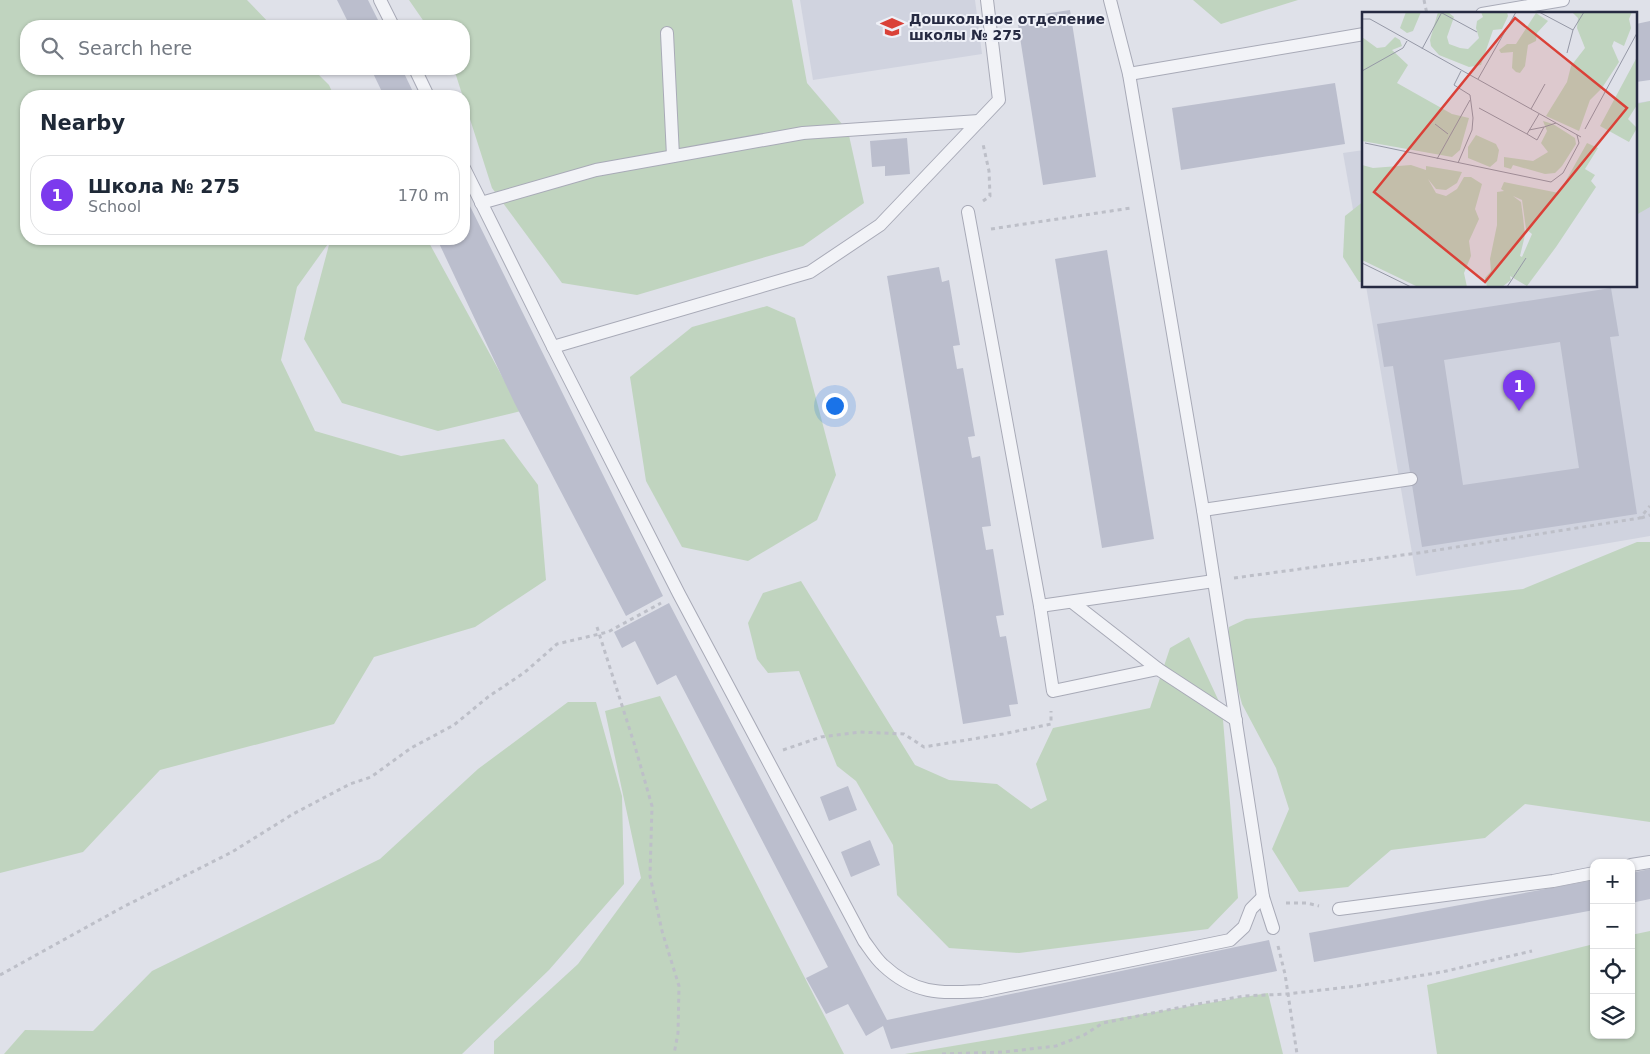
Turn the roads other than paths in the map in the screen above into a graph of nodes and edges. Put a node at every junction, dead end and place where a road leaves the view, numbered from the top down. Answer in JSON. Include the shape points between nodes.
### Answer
{"nodes":[{"id":1,"x":380,"y":0,"type":"edge"},
{"id":2,"x":987,"y":0,"type":"edge"},
{"id":3,"x":1110,"y":0,"type":"edge"},
{"id":4,"x":1563,"y":0,"type":"edge"},
{"id":5,"x":1494,"y":12,"type":"edge"},
{"id":6,"x":390,"y":20,"type":"edge"},
{"id":7,"x":667,"y":32,"type":"dead end"},
{"id":8,"x":1362,"y":34,"type":"edge"},
{"id":9,"x":1129,"y":74,"type":"junction"},
{"id":10,"x":417,"y":75,"type":"edge"},
{"id":11,"x":425,"y":90,"type":"edge"},
{"id":12,"x":979,"y":121,"type":"junction"},
{"id":13,"x":673,"y":156,"type":"junction"},
{"id":14,"x":470,"y":180,"type":"edge"},
{"id":15,"x":481,"y":203,"type":"junction"},
{"id":16,"x":968,"y":212,"type":"road end"},
{"id":17,"x":553,"y":347,"type":"junction"},
{"id":18,"x":1411,"y":479,"type":"dead end"},
{"id":19,"x":1204,"y":510,"type":"junction"},
{"id":20,"x":1214,"y":581,"type":"junction"},
{"id":21,"x":1072,"y":602,"type":"junction"},
{"id":22,"x":1040,"y":606,"type":"junction"},
{"id":23,"x":1158,"y":669,"type":"junction"},
{"id":24,"x":1236,"y":720,"type":"junction"},
{"id":25,"x":1650,"y":862,"type":"edge"},
{"id":26,"x":1635,"y":864,"type":"edge"},
{"id":27,"x":1590,"y":874,"type":"edge"},
{"id":28,"x":1263,"y":897,"type":"junction"},
{"id":29,"x":1339,"y":909,"type":"road end"},
{"id":30,"x":1273,"y":928,"type":"road end"}],
"edges":[{"from":1,"to":6,"type":"lane"},
{"from":2,"to":12,"type":"lane","via":[[999,100]]},
{"from":3,"to":9,"type":"lane"},
{"from":4,"to":5,"type":"lane"},
{"from":7,"to":13,"type":"lane"},
{"from":8,"to":9,"type":"lane"},
{"from":9,"to":19,"type":"lane"},
{"from":10,"to":11,"type":"lane"},
{"from":12,"to":13,"type":"lane","via":[[803,133]]},
{"from":12,"to":17,"type":"lane","via":[[880,225],[810,272]]},
{"from":13,"to":15,"type":"lane","via":[[596,170]]},
{"from":14,"to":15,"type":"lane"},
{"from":15,"to":17,"type":"lane"},
{"from":16,"to":22,"type":"lane"},
{"from":17,"to":28,"type":"lane","via":[[679,594],[864,941],[882,964],[905,982],[927,991],[981,991],[1230,940],[1244,927],[1251,909]]},
{"from":18,"to":19,"type":"lane"},
{"from":19,"to":20,"type":"lane"},
{"from":20,"to":21,"type":"lane"},
{"from":20,"to":24,"type":"lane"},
{"from":21,"to":22,"type":"lane"},
{"from":21,"to":23,"type":"lane"},
{"from":22,"to":23,"type":"lane","via":[[1053,691]]},
{"from":23,"to":24,"type":"lane"},
{"from":24,"to":28,"type":"lane"},
{"from":25,"to":26,"type":"lane"},
{"from":27,"to":29,"type":"lane"},
{"from":28,"to":30,"type":"lane"}]}
